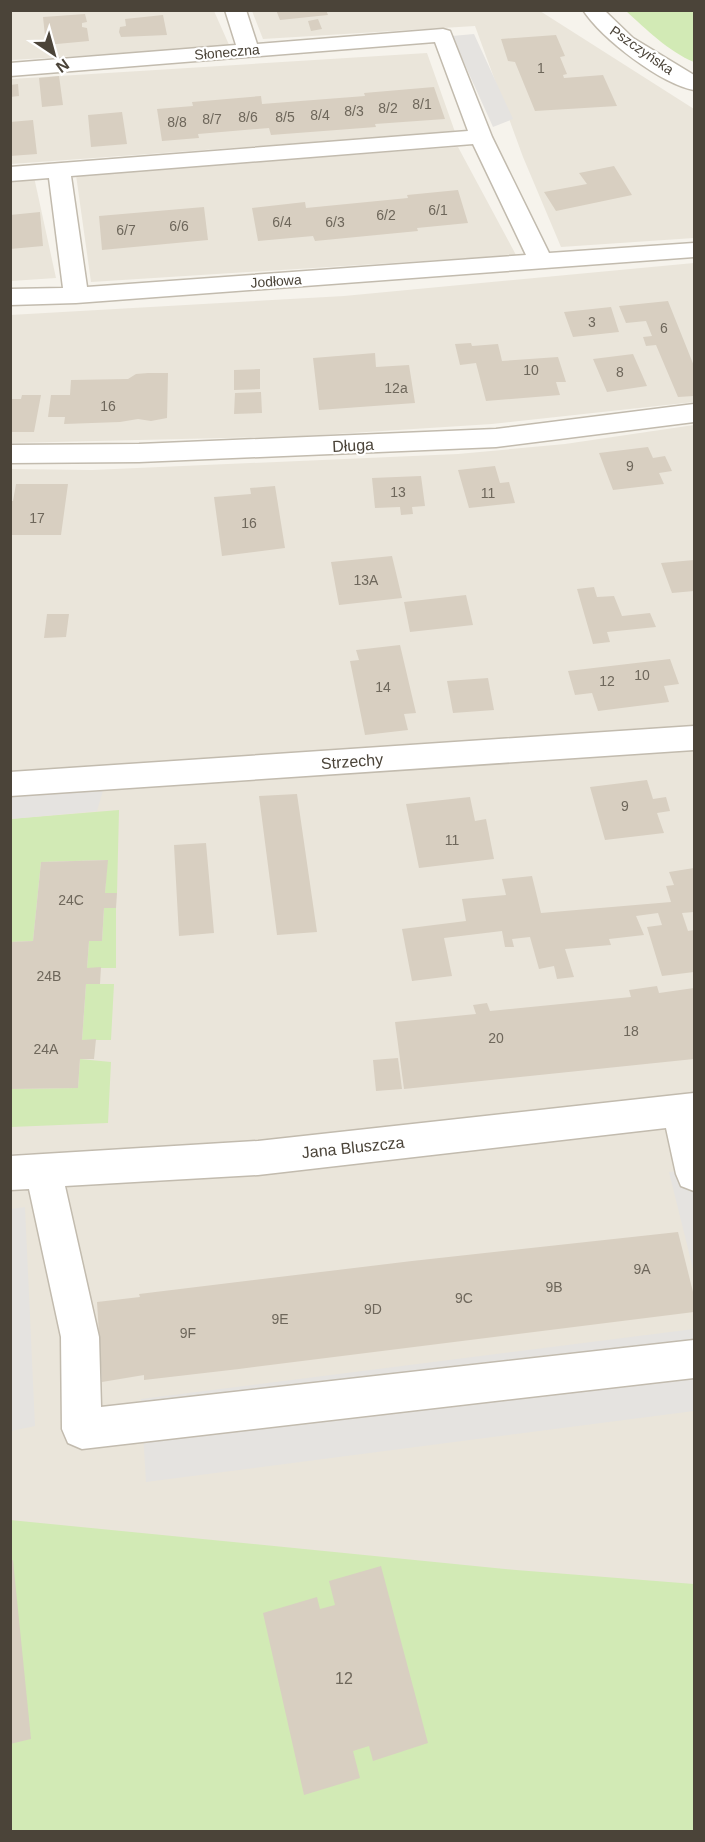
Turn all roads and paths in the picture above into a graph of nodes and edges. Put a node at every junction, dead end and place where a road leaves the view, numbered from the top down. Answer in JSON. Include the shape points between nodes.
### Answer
{"nodes":[{"id":1,"x":235,"y":10,"type":"edge"},
{"id":2,"x":593,"y":10,"type":"edge"},
{"id":3,"x":249,"y":51,"type":"junction"},
{"id":4,"x":10,"y":70,"type":"edge"},
{"id":5,"x":694,"y":84,"type":"edge"},
{"id":6,"x":481,"y":136,"type":"junction"},
{"id":7,"x":59,"y":169,"type":"junction"},
{"id":8,"x":10,"y":174,"type":"edge"},
{"id":9,"x":694,"y":250,"type":"edge"},
{"id":10,"x":541,"y":262,"type":"junction"},
{"id":11,"x":76,"y":295,"type":"junction"},
{"id":12,"x":10,"y":297,"type":"edge"},
{"id":13,"x":694,"y":413,"type":"edge"},
{"id":14,"x":10,"y":454,"type":"edge"},
{"id":15,"x":694,"y":738,"type":"edge"},
{"id":16,"x":10,"y":784,"type":"edge"},
{"id":17,"x":687,"y":1110,"type":"edge"},
{"id":18,"x":28,"y":1172,"type":"edge"},
{"id":19,"x":694,"y":1174,"type":"edge"},
{"id":20,"x":694,"y":1359,"type":"edge"}],
"edges":[{"from":1,"to":3,"type":"street"},
{"from":2,"to":5,"type":"street","name":"Pszczyńska","via":[[630,45]]},
{"from":3,"to":4,"type":"street","name":"Słoneczna"},
{"from":3,"to":6,"type":"street","name":"Słoneczna","via":[[443,34]]},
{"from":6,"to":7,"type":"street"},
{"from":6,"to":10,"type":"street"},
{"from":7,"to":8,"type":"street"},
{"from":7,"to":11,"type":"street"},
{"from":9,"to":10,"type":"street","name":"Jodłowa"},
{"from":10,"to":11,"type":"street","name":"Jodłowa"},
{"from":11,"to":12,"type":"street","name":"Jodłowa"},
{"from":13,"to":14,"type":"street","name":"Długa","via":[[496,438],[163,452]]},
{"from":15,"to":16,"type":"street","name":"Strzechy"},
{"from":17,"to":18,"type":"street","name":"Jana Bluszcza","via":[[258,1158]]},
{"from":17,"to":19,"type":"street"},
{"from":18,"to":20,"type":"street","via":[[48,1196],[80,1337],[82,1429]]}]}
